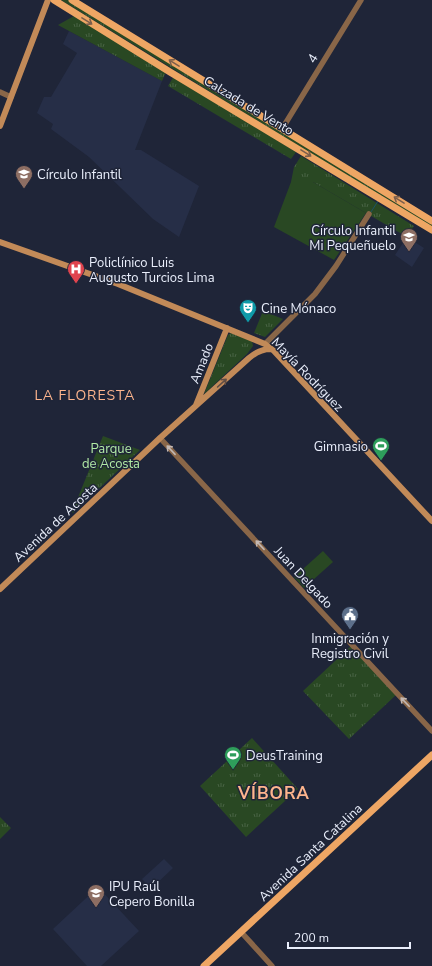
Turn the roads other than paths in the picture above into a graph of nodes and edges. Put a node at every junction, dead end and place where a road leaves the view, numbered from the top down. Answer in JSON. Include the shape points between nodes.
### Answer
{"nodes":[{"id":1,"x":48,"y":0,"type":"edge"},
{"id":2,"x":54,"y":0,"type":"edge"},
{"id":3,"x":72,"y":0,"type":"edge"},
{"id":4,"x":361,"y":0,"type":"edge"},
{"id":5,"x":0,"y":92,"type":"edge"},
{"id":6,"x":11,"y":97,"type":"junction"},
{"id":7,"x":0,"y":126,"type":"edge"},
{"id":8,"x":282,"y":129,"type":"junction"},
{"id":9,"x":369,"y":214,"type":"dead end"},
{"id":10,"x":432,"y":221,"type":"edge"},
{"id":11,"x":432,"y":230,"type":"edge"},
{"id":12,"x":0,"y":242,"type":"edge"},
{"id":13,"x":227,"y":328,"type":"junction"},
{"id":14,"x":255,"y":339,"type":"junction"},
{"id":15,"x":265,"y":344,"type":"junction"},
{"id":16,"x":271,"y":348,"type":"junction"},
{"id":17,"x":249,"y":358,"type":"junction"},
{"id":18,"x":195,"y":406,"type":"junction"},
{"id":19,"x":160,"y":438,"type":"junction"},
{"id":20,"x":432,"y":522,"type":"edge"},
{"id":21,"x":0,"y":589,"type":"edge"},
{"id":22,"x":432,"y":730,"type":"edge"},
{"id":23,"x":432,"y":755,"type":"edge"},
{"id":24,"x":241,"y":932,"type":"junction"},
{"id":25,"x":204,"y":966,"type":"edge"},
{"id":26,"x":272,"y":966,"type":"edge"}],
"edges":[{"from":1,"to":6,"type":"main road"},
{"from":2,"to":11,"type":"main road","name":"Calzada de Vento","one_way":true},
{"from":8,"to":3,"type":"main road","name":"Calzada de Vento","one_way":true},
{"from":4,"to":8,"type":"street","name":"4"},
{"from":5,"to":6,"type":"street"},
{"from":6,"to":7,"type":"main road"},
{"from":10,"to":8,"type":"main road","name":"Calzada de Vento","one_way":true},
{"from":9,"to":15,"type":"street","via":[[315,294]]},
{"from":12,"to":13,"type":"main road","name":"Mayía Rodríguez","via":[[118,284]]},
{"from":13,"to":14,"type":"main road","name":"Mayía Rodríguez"},
{"from":13,"to":18,"type":"main road","name":"Amado"},
{"from":14,"to":15,"type":"main road","name":"Mayía Rodríguez"},
{"from":14,"to":17,"type":"main road","name":"Avenida de Acosta","via":[[256,346]]},
{"from":15,"to":16,"type":"main road","name":"Mayía Rodríguez"},
{"from":16,"to":17,"type":"main road","name":"Avenida de Acosta","via":[[258,351]]},
{"from":16,"to":20,"type":"main road","name":"Mayía Rodríguez"},
{"from":18,"to":17,"type":"main road","name":"Avenida de Acosta","one_way":true},
{"from":18,"to":19,"type":"main road","name":"Avenida de Acosta"},
{"from":19,"to":21,"type":"main road","name":"Avenida de Acosta"},
{"from":22,"to":19,"type":"street","name":"Juan Delgado","one_way":true},
{"from":23,"to":24,"type":"main road","name":"Avenida Santa Catalina"},
{"from":24,"to":25,"type":"main road","name":"Avenida Santa Catalina"},
{"from":24,"to":26,"type":"street"}]}
